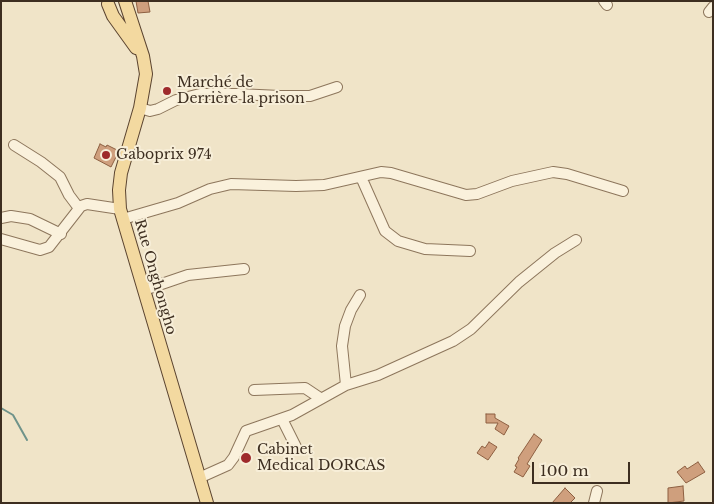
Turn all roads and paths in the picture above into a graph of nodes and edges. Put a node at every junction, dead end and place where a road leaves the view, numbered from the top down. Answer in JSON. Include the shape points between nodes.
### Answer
{"nodes":[{"id":1,"x":124,"y":1,"type":"edge"},
{"id":2,"x":107,"y":2,"type":"edge"},
{"id":3,"x":143,"y":56,"type":"junction"},
{"id":4,"x":337,"y":87,"type":"dead end"},
{"id":5,"x":140,"y":108,"type":"junction"},
{"id":6,"x":14,"y":145,"type":"dead end"},
{"id":7,"x":361,"y":177,"type":"junction"},
{"id":8,"x":623,"y":191,"type":"dead end"},
{"id":9,"x":78,"y":207,"type":"junction"},
{"id":10,"x":122,"y":214,"type":"junction"},
{"id":11,"x":1,"y":218,"type":"edge"},
{"id":12,"x":61,"y":234,"type":"junction"},
{"id":13,"x":1,"y":240,"type":"edge"},
{"id":14,"x":576,"y":240,"type":"dead end"},
{"id":15,"x":470,"y":251,"type":"dead end"},
{"id":16,"x":244,"y":269,"type":"dead end"},
{"id":17,"x":144,"y":290,"type":"junction"},
{"id":18,"x":360,"y":295,"type":"dead end"},
{"id":19,"x":346,"y":385,"type":"junction"},
{"id":20,"x":254,"y":390,"type":"dead end"},
{"id":21,"x":320,"y":398,"type":"junction"},
{"id":22,"x":282,"y":419,"type":"junction"},
{"id":23,"x":296,"y":449,"type":"dead end"},
{"id":24,"x":199,"y":478,"type":"junction"},
{"id":25,"x":597,"y":491,"type":"dead end"},
{"id":26,"x":207,"y":503,"type":"edge"},
{"id":27,"x":594,"y":503,"type":"edge"}],
"edges":[{"from":1,"to":2,"type":"main road","via":[[117,6]]},
{"from":1,"to":3,"type":"main road","name":"Rue Onghongho"},
{"from":2,"to":3,"type":"main road","via":[[119,25]]},
{"from":3,"to":5,"type":"main road","name":"Rue Onghongho","via":[[146,74]]},
{"from":4,"to":5,"type":"street","via":[[310,96],[200,94],[150,111]]},
{"from":5,"to":10,"type":"main road","name":"Rue Onghongho","via":[[121,173]]},
{"from":6,"to":9,"type":"street","via":[[60,177]]},
{"from":7,"to":8,"type":"street","via":[[391,173],[466,195],[553,172]]},
{"from":7,"to":10,"type":"street","via":[[324,185],[231,184],[178,203]]},
{"from":7,"to":15,"type":"street","via":[[385,231],[398,240],[425,249]]},
{"from":9,"to":10,"type":"street","via":[[87,204]]},
{"from":9,"to":12,"type":"street"},
{"from":10,"to":17,"type":"main road","name":"Rue Onghongho"},
{"from":11,"to":12,"type":"street","via":[[30,219]]},
{"from":12,"to":13,"type":"street","via":[[49,247],[40,250]]},
{"from":14,"to":19,"type":"street","via":[[518,282],[471,329],[453,341],[378,375]]},
{"from":16,"to":17,"type":"street","via":[[188,275]]},
{"from":17,"to":24,"type":"main road","name":"Rue Onghongho"},
{"from":18,"to":19,"type":"street","via":[[344,333]]},
{"from":19,"to":21,"type":"street"},
{"from":20,"to":21,"type":"street","via":[[305,388]]},
{"from":21,"to":22,"type":"street"},
{"from":22,"to":23,"type":"street"},
{"from":22,"to":24,"type":"street","via":[[246,431],[228,465]]},
{"from":24,"to":26,"type":"main road","name":"Rue Onghongho"},
{"from":25,"to":27,"type":"street"}]}
